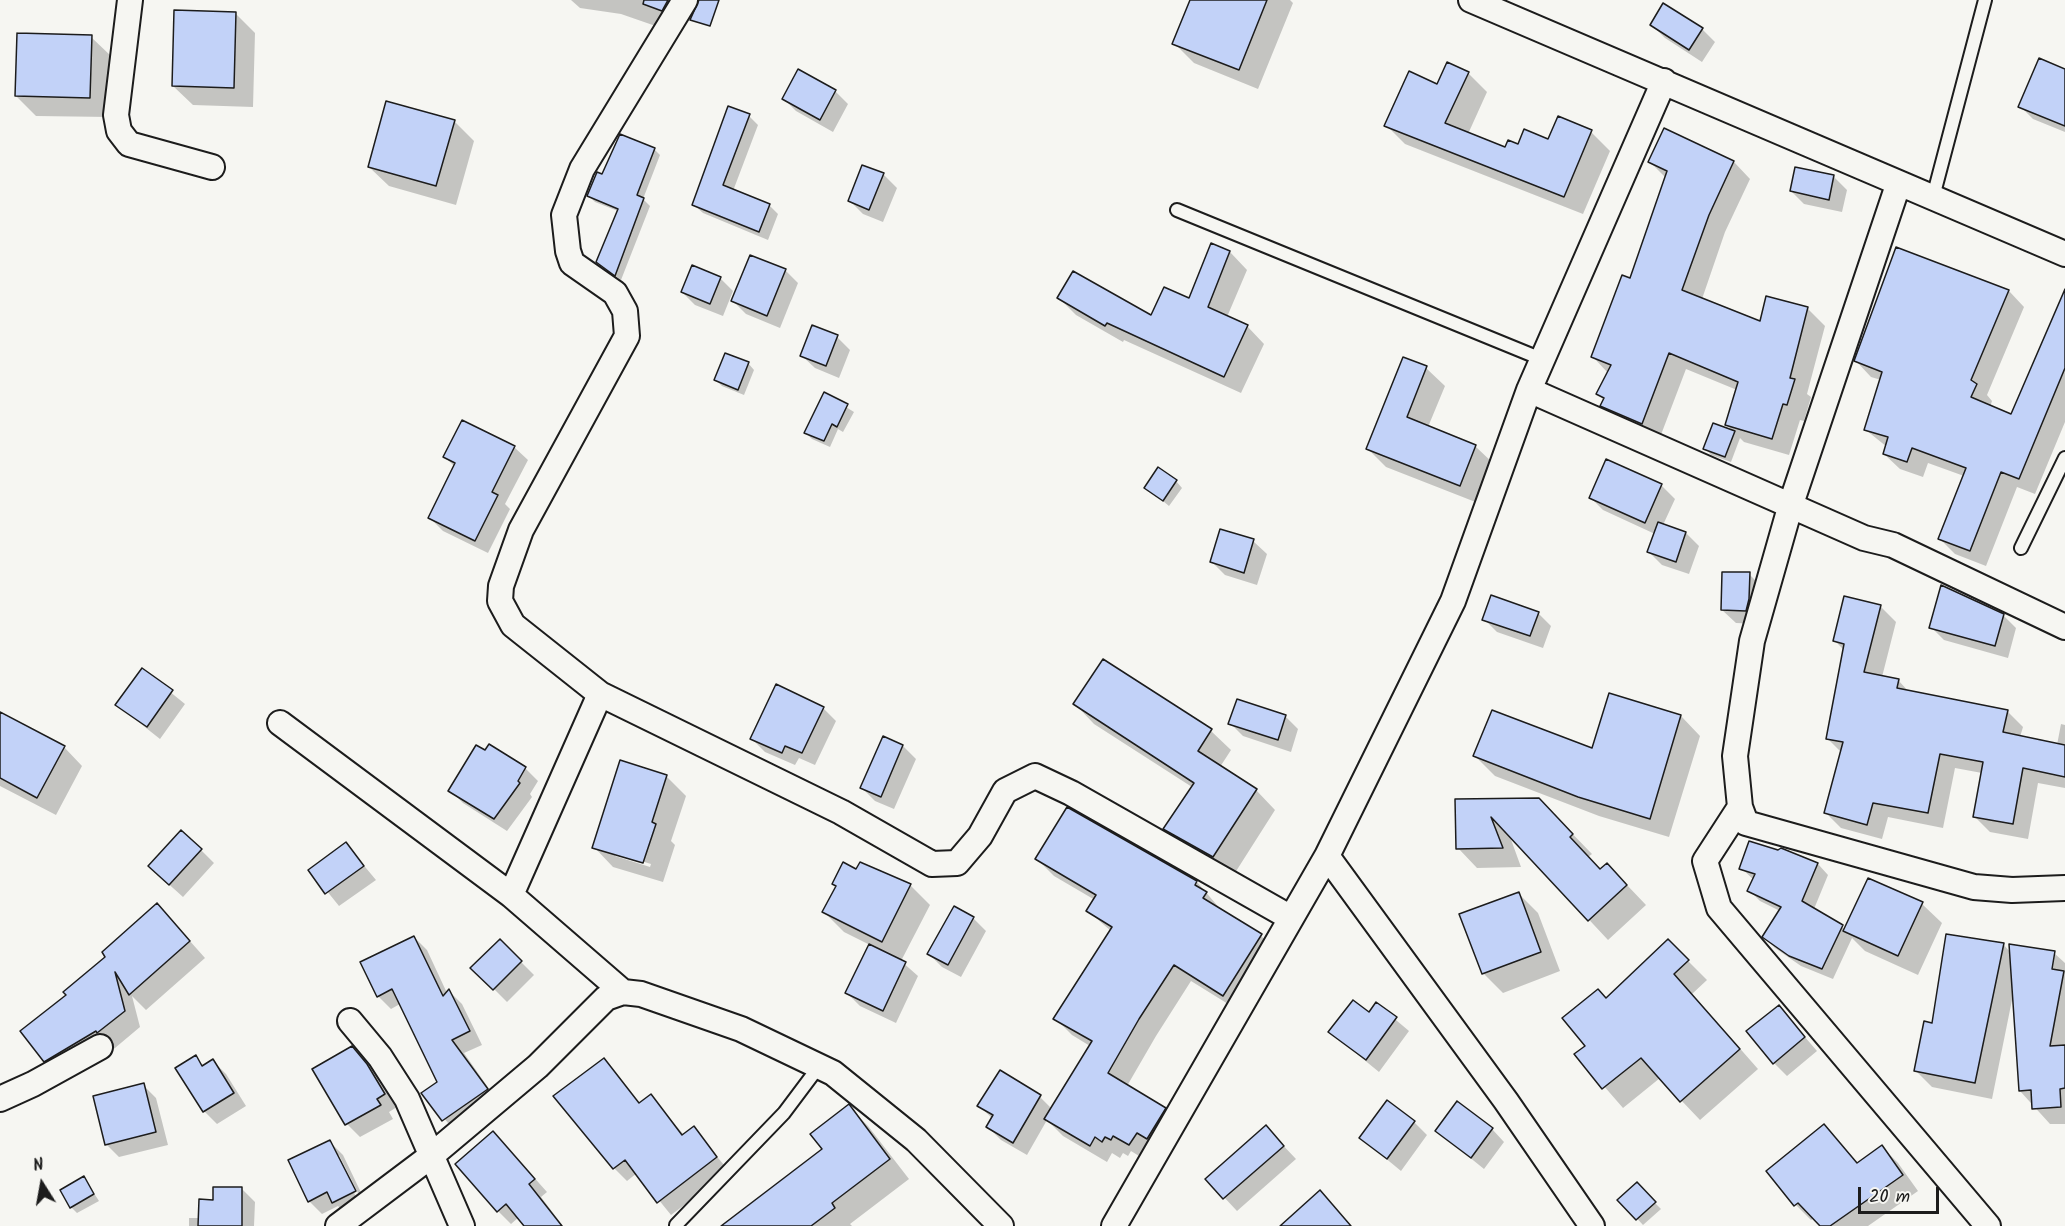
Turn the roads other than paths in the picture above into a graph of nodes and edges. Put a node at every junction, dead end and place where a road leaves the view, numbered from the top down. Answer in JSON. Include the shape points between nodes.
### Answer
{"nodes":[{"id":1,"x":130,"y":0,"type":"edge"},
{"id":2,"x":686,"y":0,"type":"edge"},
{"id":3,"x":1471,"y":0,"type":"edge"},
{"id":4,"x":1986,"y":0,"type":"edge"},
{"id":5,"x":1664,"y":81,"type":"junction"},
{"id":6,"x":212,"y":167,"type":"dead end"},
{"id":7,"x":1898,"y":185,"type":"junction"},
{"id":8,"x":1933,"y":197,"type":"junction"},
{"id":9,"x":1177,"y":210,"type":"dead end"},
{"id":10,"x":2065,"y":254,"type":"edge"},
{"id":11,"x":1544,"y":360,"type":"junction"},
{"id":12,"x":1529,"y":390,"type":"junction"},
{"id":13,"x":2065,"y":458,"type":"edge"},
{"id":14,"x":1791,"y":504,"type":"junction"},
{"id":15,"x":2020,"y":548,"type":"dead end"},
{"id":16,"x":2065,"y":627,"type":"edge"},
{"id":17,"x":600,"y":694,"type":"junction"},
{"id":18,"x":280,"y":723,"type":"dead end"},
{"id":19,"x":1740,"y":807,"type":"junction"},
{"id":20,"x":1327,"y":856,"type":"junction"},
{"id":21,"x":2065,"y":888,"type":"edge"},
{"id":22,"x":511,"y":895,"type":"junction"},
{"id":23,"x":1291,"y":918,"type":"junction"},
{"id":24,"x":623,"y":992,"type":"junction"},
{"id":25,"x":350,"y":1021,"type":"dead end"},
{"id":26,"x":100,"y":1047,"type":"dead end"},
{"id":27,"x":820,"y":1065,"type":"junction"},
{"id":28,"x":0,"y":1099,"type":"edge"},
{"id":29,"x":431,"y":1156,"type":"junction"},
{"id":30,"x":988,"y":1222,"type":"edge"},
{"id":31,"x":676,"y":1225,"type":"edge"},
{"id":32,"x":1987,"y":1225,"type":"edge"},
{"id":33,"x":338,"y":1226,"type":"edge"},
{"id":34,"x":462,"y":1226,"type":"edge"},
{"id":35,"x":1114,"y":1226,"type":"edge"},
{"id":36,"x":1592,"y":1226,"type":"edge"}],
"edges":[{"from":1,"to":6,"type":"street","via":[[116,115],[119,131],[129,144]]},
{"from":2,"to":17,"type":"street","via":[[582,169],[564,215],[572,262],[615,293],[625,311],[627,336],[521,530],[501,586],[500,601],[513,625]]},
{"from":3,"to":5,"type":"street"},
{"from":4,"to":8,"type":"lane"},
{"from":5,"to":7,"type":"street"},
{"from":5,"to":11,"type":"street"},
{"from":7,"to":8,"type":"street"},
{"from":7,"to":14,"type":"street"},
{"from":8,"to":10,"type":"street"},
{"from":9,"to":11,"type":"lane"},
{"from":11,"to":12,"type":"street"},
{"from":12,"to":14,"type":"street"},
{"from":12,"to":20,"type":"street","via":[[1453,601]]},
{"from":13,"to":15,"type":"lane"},
{"from":14,"to":16,"type":"street","via":[[1864,538],[1893,545]]},
{"from":14,"to":19,"type":"street","via":[[1752,641],[1735,756]]},
{"from":17,"to":22,"type":"street"},
{"from":17,"to":23,"type":"street","via":[[842,812],[932,864],[957,863],[980,836],[1005,791],[1035,776]]},
{"from":18,"to":22,"type":"street"},
{"from":19,"to":21,"type":"street","via":[[1746,823],[1974,887]]},
{"from":19,"to":32,"type":"street","via":[[1705,861],[1719,908]]},
{"from":20,"to":23,"type":"street"},
{"from":20,"to":36,"type":"street"},
{"from":22,"to":24,"type":"street"},
{"from":23,"to":35,"type":"street"},
{"from":24,"to":27,"type":"street","via":[[641,994],[741,1029]]},
{"from":24,"to":29,"type":"street","via":[[606,998],[538,1066]]},
{"from":25,"to":29,"type":"street","via":[[381,1057],[407,1099]]},
{"from":26,"to":28,"type":"street"},
{"from":27,"to":30,"type":"street","via":[[916,1140]]},
{"from":27,"to":31,"type":"lane","via":[[784,1113]]},
{"from":29,"to":33,"type":"street"},
{"from":29,"to":34,"type":"street"}]}
